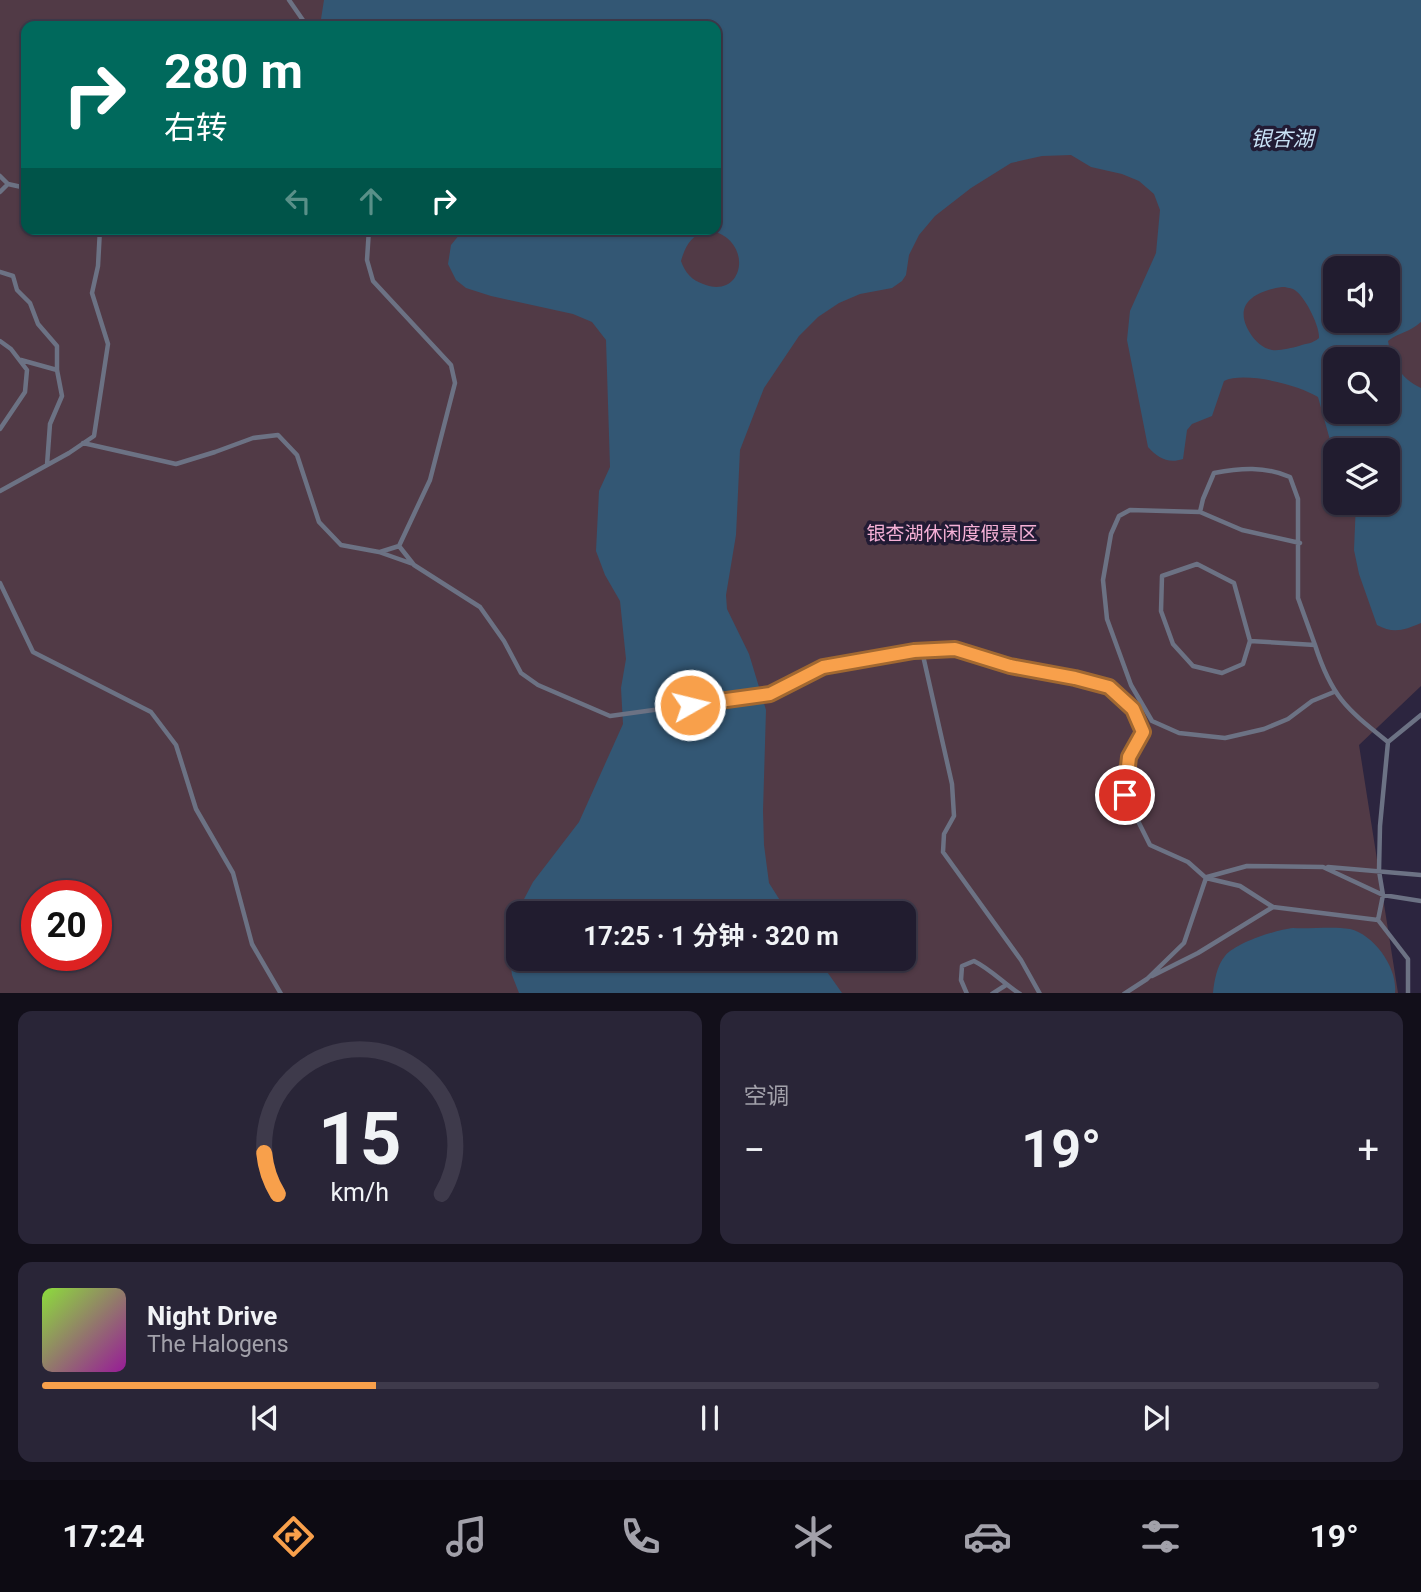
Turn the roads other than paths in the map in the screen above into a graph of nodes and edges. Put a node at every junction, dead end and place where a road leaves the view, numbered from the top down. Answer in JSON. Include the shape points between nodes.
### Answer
{"nodes":[{"id":1,"x":289,"y":0,"type":"edge"},
{"id":2,"x":304,"y":21,"type":"edge"},
{"id":3,"x":0,"y":176,"type":"edge"},
{"id":4,"x":8,"y":184,"type":"junction"},
{"id":5,"x":21,"y":187,"type":"edge"},
{"id":6,"x":0,"y":192,"type":"edge"},
{"id":7,"x":100,"y":235,"type":"edge"},
{"id":8,"x":369,"y":235,"type":"edge"},
{"id":9,"x":0,"y":272,"type":"edge"},
{"id":10,"x":0,"y":341,"type":"edge"},
{"id":11,"x":20,"y":360,"type":"junction"},
{"id":12,"x":57,"y":370,"type":"junction"},
{"id":13,"x":0,"y":429,"type":"edge"},
{"id":14,"x":83,"y":443,"type":"junction"},
{"id":15,"x":47,"y":466,"type":"junction"},
{"id":16,"x":0,"y":491,"type":"edge"},
{"id":17,"x":1200,"y":512,"type":"junction"},
{"id":18,"x":1300,"y":543,"type":"junction"},
{"id":19,"x":399,"y":546,"type":"junction"},
{"id":20,"x":379,"y":552,"type":"junction"},
{"id":21,"x":414,"y":565,"type":"junction"},
{"id":22,"x":0,"y":583,"type":"edge"},
{"id":23,"x":1250,"y":641,"type":"junction"},
{"id":24,"x":1315,"y":645,"type":"junction"},
{"id":25,"x":922,"y":651,"type":"junction"},
{"id":26,"x":1334,"y":692,"type":"junction"},
{"id":27,"x":1421,"y":715,"type":"edge"},
{"id":28,"x":1388,"y":742,"type":"junction"},
{"id":29,"x":1322,"y":867,"type":"junction"},
{"id":30,"x":1379,"y":871,"type":"junction"},
{"id":31,"x":1421,"y":875,"type":"edge"},
{"id":32,"x":1206,"y":878,"type":"junction"},
{"id":33,"x":1383,"y":895,"type":"junction"},
{"id":34,"x":1421,"y":901,"type":"edge"},
{"id":35,"x":1273,"y":908,"type":"junction"},
{"id":36,"x":1378,"y":920,"type":"junction"},
{"id":37,"x":1147,"y":979,"type":"junction"},
{"id":38,"x":1006,"y":985,"type":"junction"},
{"id":39,"x":281,"y":993,"type":"edge"},
{"id":40,"x":967,"y":993,"type":"edge"},
{"id":41,"x":992,"y":993,"type":"edge"},
{"id":42,"x":1020,"y":993,"type":"edge"},
{"id":43,"x":1039,"y":993,"type":"edge"},
{"id":44,"x":1124,"y":993,"type":"edge"},
{"id":45,"x":1408,"y":993,"type":"edge"}],
"edges":[{"from":1,"to":2,"type":"lane"},
{"from":3,"to":4,"type":"lane"},
{"from":4,"to":5,"type":"lane"},
{"from":4,"to":6,"type":"lane"},
{"from":7,"to":14,"type":"lane","via":[[92,293],[108,344],[94,436]]},
{"from":8,"to":19,"type":"lane","via":[[367,260],[373,281],[452,365],[455,383],[430,480]]},
{"from":9,"to":12,"type":"lane","via":[[13,276],[38,324],[57,346]]},
{"from":10,"to":11,"type":"lane"},
{"from":11,"to":12,"type":"lane"},
{"from":11,"to":13,"type":"lane","via":[[27,370],[25,392]]},
{"from":12,"to":15,"type":"lane","via":[[62,396],[50,424]]},
{"from":14,"to":15,"type":"lane"},
{"from":14,"to":20,"type":"lane","via":[[176,464],[253,438],[278,435],[297,455],[319,522],[341,545]]},
{"from":15,"to":16,"type":"lane"},
{"from":17,"to":18,"type":"lane","via":[[1242,530]]},
{"from":17,"to":18,"type":"lane","via":[[1214,473],[1273,470],[1290,477],[1298,499]]},
{"from":17,"to":26,"type":"lane","via":[[1130,510],[1119,516],[1111,534],[1103,580],[1107,619],[1131,685],[1152,721],[1179,733],[1225,738],[1288,719]]},
{"from":18,"to":24,"type":"lane","via":[[1298,598]]},
{"from":19,"to":20,"type":"lane"},
{"from":19,"to":21,"type":"lane"},
{"from":20,"to":21,"type":"lane"},
{"from":21,"to":25,"type":"lane","via":[[480,607],[521,673],[610,716],[770,694],[823,667]]},
{"from":22,"to":39,"type":"lane","via":[[33,652],[151,712],[176,745],[196,809],[233,873],[252,944]]},
{"from":23,"to":23,"type":"lane","via":[[1243,664],[1222,673],[1193,666],[1173,644],[1161,611],[1162,576],[1197,565],[1234,583]]},
{"from":23,"to":24,"type":"lane"},
{"from":24,"to":26,"type":"lane"},
{"from":25,"to":32,"type":"lane","via":[[955,649],[1109,687],[1133,709],[1143,732],[1129,757],[1125,795],[1150,845],[1188,862]]},
{"from":25,"to":43,"type":"lane","via":[[952,784],[954,816],[944,834],[943,852],[1021,960]]},
{"from":26,"to":28,"type":"lane"},
{"from":27,"to":28,"type":"lane"},
{"from":28,"to":30,"type":"lane"},
{"from":29,"to":30,"type":"lane"},
{"from":29,"to":32,"type":"lane","via":[[1247,866]]},
{"from":29,"to":33,"type":"lane"},
{"from":30,"to":31,"type":"lane"},
{"from":30,"to":33,"type":"lane"},
{"from":32,"to":35,"type":"lane","via":[[1241,886]]},
{"from":32,"to":37,"type":"lane","via":[[1184,943]]},
{"from":33,"to":34,"type":"lane"},
{"from":33,"to":36,"type":"lane"},
{"from":35,"to":36,"type":"lane"},
{"from":35,"to":37,"type":"lane"},
{"from":36,"to":45,"type":"lane","via":[[1408,958]]},
{"from":37,"to":44,"type":"lane"},
{"from":38,"to":40,"type":"lane","via":[[974,961],[962,966],[961,980]]},
{"from":38,"to":41,"type":"lane"},
{"from":38,"to":42,"type":"lane"}]}
